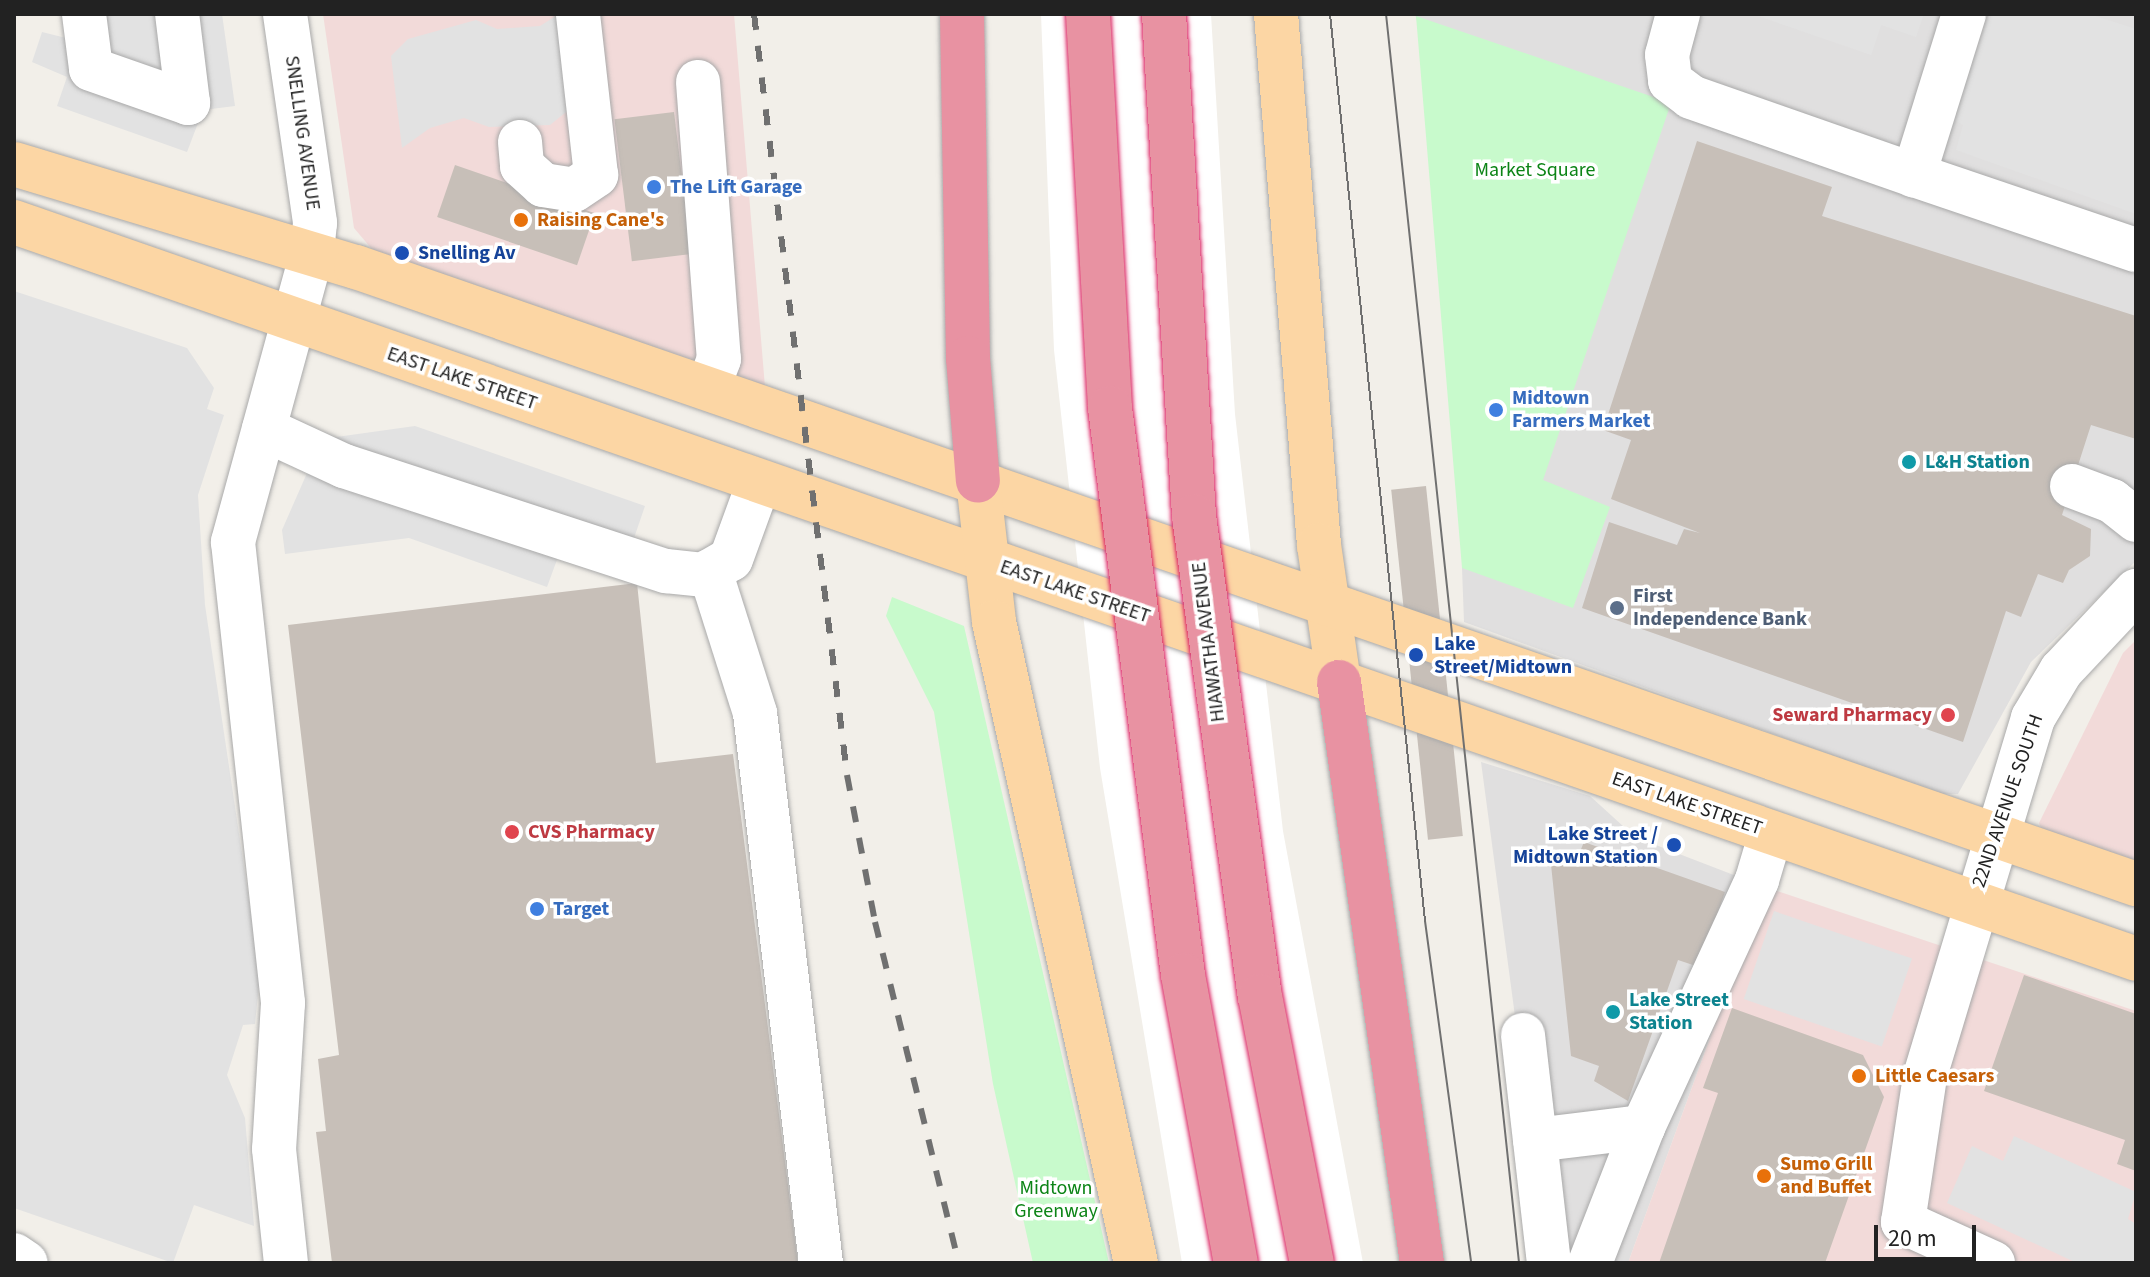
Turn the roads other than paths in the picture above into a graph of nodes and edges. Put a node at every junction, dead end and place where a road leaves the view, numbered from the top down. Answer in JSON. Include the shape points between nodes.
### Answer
{"nodes":[{"id":1,"x":84,"y":14,"type":"edge"},
{"id":2,"x":177,"y":14,"type":"edge"},
{"id":3,"x":285,"y":14,"type":"edge"},
{"id":4,"x":578,"y":14,"type":"edge"},
{"id":5,"x":962,"y":14,"type":"edge"},
{"id":6,"x":1088,"y":14,"type":"edge"},
{"id":7,"x":1164,"y":14,"type":"edge"},
{"id":8,"x":1276,"y":14,"type":"edge"},
{"id":9,"x":1678,"y":14,"type":"edge"},
{"id":10,"x":1964,"y":14,"type":"edge"},
{"id":11,"x":698,"y":82,"type":"dead end"},
{"id":12,"x":520,"y":142,"type":"dead end"},
{"id":13,"x":14,"y":164,"type":"edge"},
{"id":14,"x":1914,"y":175,"type":"junction"},
{"id":15,"x":14,"y":222,"type":"edge"},
{"id":16,"x":2136,"y":250,"type":"edge"},
{"id":17,"x":312,"y":253,"type":"junction"},
{"id":18,"x":294,"y":321,"type":"junction"},
{"id":19,"x":708,"y":388,"type":"junction"},
{"id":20,"x":264,"y":429,"type":"junction"},
{"id":21,"x":978,"y":481,"type":"junction"},
{"id":22,"x":759,"y":482,"type":"junction"},
{"id":23,"x":2072,"y":486,"type":"dead end"},
{"id":24,"x":2136,"y":520,"type":"edge"},
{"id":25,"x":983,"y":560,"type":"junction"},
{"id":26,"x":710,"y":571,"type":"junction"},
{"id":27,"x":2136,"y":591,"type":"edge"},
{"id":28,"x":1326,"y":605,"type":"junction"},
{"id":29,"x":1339,"y":682,"type":"junction"},
{"id":30,"x":1771,"y":833,"type":"junction"},
{"id":31,"x":1995,"y":833,"type":"junction"},
{"id":32,"x":2136,"y":884,"type":"edge"},
{"id":33,"x":1973,"y":902,"type":"junction"},
{"id":34,"x":2136,"y":959,"type":"edge"},
{"id":35,"x":1523,"y":1035,"type":"dead end"},
{"id":36,"x":1643,"y":1127,"type":"junction"},
{"id":37,"x":1535,"y":1140,"type":"junction"},
{"id":38,"x":14,"y":1255,"type":"edge"},
{"id":39,"x":26,"y":1263,"type":"edge"},
{"id":40,"x":286,"y":1263,"type":"edge"},
{"id":41,"x":821,"y":1263,"type":"edge"},
{"id":42,"x":1136,"y":1263,"type":"edge"},
{"id":43,"x":1236,"y":1263,"type":"edge"},
{"id":44,"x":1312,"y":1263,"type":"edge"},
{"id":45,"x":1422,"y":1263,"type":"edge"},
{"id":46,"x":1549,"y":1263,"type":"edge"},
{"id":47,"x":1590,"y":1263,"type":"edge"},
{"id":48,"x":1993,"y":1263,"type":"edge"}],
"edges":[{"from":1,"to":2,"type":"street","via":[[91,69],[188,103]]},
{"from":3,"to":17,"type":"street","name":"SNELLING AVENUE","via":[[315,223]]},
{"from":4,"to":12,"type":"street","via":[[596,175],[574,190],[543,185],[522,166]]},
{"from":5,"to":21,"type":"highway","via":[[968,358]]},
{"from":6,"to":43,"type":"highway","bridge":true,"via":[[1110,408],[1183,975]]},
{"from":7,"to":44,"type":"highway","name":"HIAWATHA AVENUE","bridge":true,"via":[[1194,516],[1255,967]]},
{"from":8,"to":28,"type":"main road"},
{"from":9,"to":14,"type":"street","via":[[1667,55],[1670,81],[1691,97]]},
{"from":10,"to":14,"type":"street"},
{"from":11,"to":19,"type":"street","via":[[719,359]]},
{"from":13,"to":17,"type":"main road"},
{"from":14,"to":16,"type":"street"},
{"from":15,"to":18,"type":"main road","name":"EAST LAKE STREET"},
{"from":17,"to":18,"type":"street","name":"SNELLING AVENUE"},
{"from":17,"to":19,"type":"main road"},
{"from":18,"to":20,"type":"street","name":"SNELLING AVENUE"},
{"from":18,"to":22,"type":"main road","name":"EAST LAKE STREET"},
{"from":19,"to":21,"type":"main road"},
{"from":20,"to":26,"type":"street","via":[[344,466],[666,571]]},
{"from":20,"to":40,"type":"street","name":"SNELLING AVENUE","via":[[233,542],[283,1003],[274,1149]]},
{"from":21,"to":25,"type":"main road"},
{"from":21,"to":28,"type":"main road"},
{"from":22,"to":25,"type":"main road","name":"EAST LAKE STREET"},
{"from":22,"to":26,"type":"street","via":[[731,559]]},
{"from":23,"to":24,"type":"street","via":[[2112,501]]},
{"from":25,"to":29,"type":"main road","name":"EAST LAKE STREET"},
{"from":25,"to":42,"type":"main road"},
{"from":26,"to":41,"type":"street","via":[[755,713]]},
{"from":27,"to":31,"type":"street","name":"22ND AVENUE SOUTH","via":[[2098,626],[2033,718]]},
{"from":28,"to":29,"type":"main road"},
{"from":28,"to":31,"type":"main road"},
{"from":29,"to":30,"type":"main road","name":"EAST LAKE STREET"},
{"from":29,"to":45,"type":"highway"},
{"from":30,"to":33,"type":"main road","name":"EAST LAKE STREET"},
{"from":30,"to":36,"type":"street","via":[[1757,880]]},
{"from":31,"to":32,"type":"main road"},
{"from":31,"to":33,"type":"street","name":"22ND AVENUE SOUTH"},
{"from":33,"to":34,"type":"main road","name":"EAST LAKE STREET"},
{"from":33,"to":48,"type":"street","name":"22ND AVENUE SOUTH","via":[[1925,1076],[1903,1222]]},
{"from":35,"to":37,"type":"street"},
{"from":36,"to":37,"type":"street"},
{"from":36,"to":47,"type":"street"},
{"from":37,"to":46,"type":"street"},
{"from":38,"to":39,"type":"street"}]}
